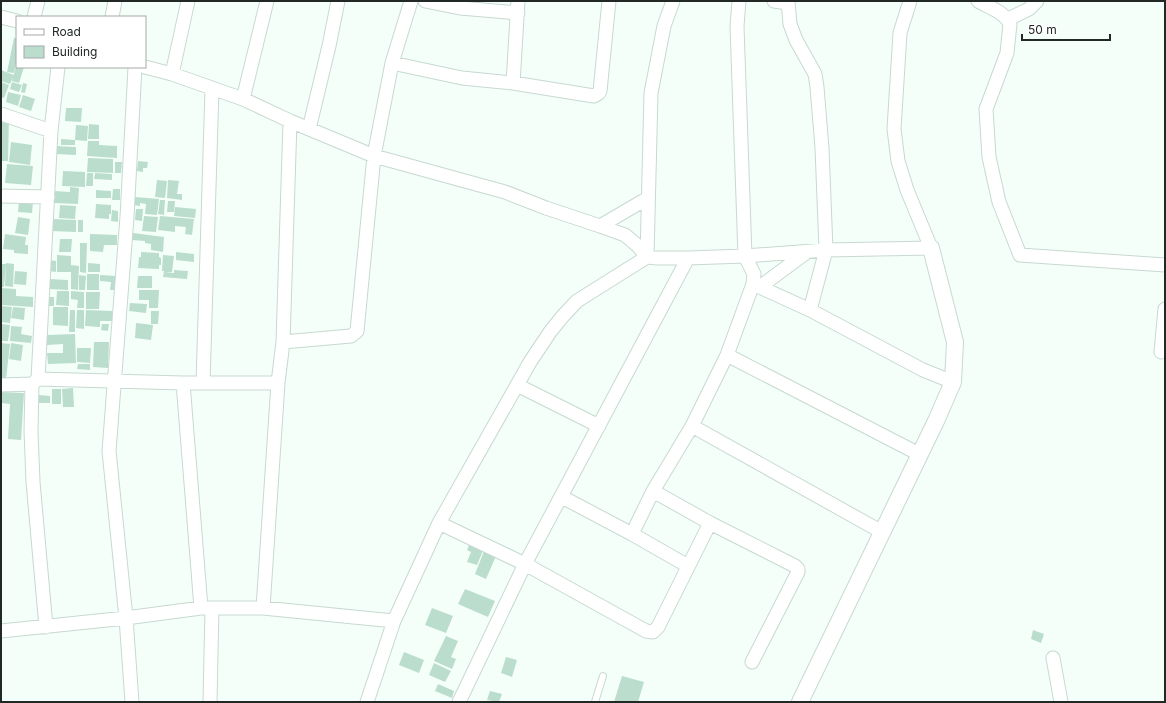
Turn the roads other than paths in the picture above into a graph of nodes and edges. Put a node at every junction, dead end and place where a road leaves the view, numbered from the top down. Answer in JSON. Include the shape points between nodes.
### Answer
{"nodes":[{"id":1,"x":38,"y":1,"type":"edge"},
{"id":2,"x":115,"y":1,"type":"edge"},
{"id":3,"x":188,"y":1,"type":"edge"},
{"id":4,"x":267,"y":1,"type":"edge"},
{"id":5,"x":338,"y":1,"type":"edge"},
{"id":6,"x":411,"y":1,"type":"edge"},
{"id":7,"x":425,"y":1,"type":"edge"},
{"id":8,"x":609,"y":1,"type":"edge"},
{"id":9,"x":673,"y":1,"type":"edge"},
{"id":10,"x":740,"y":1,"type":"edge"},
{"id":11,"x":774,"y":1,"type":"edge"},
{"id":12,"x":910,"y":1,"type":"edge"},
{"id":13,"x":978,"y":1,"type":"edge"},
{"id":14,"x":1036,"y":1,"type":"edge"},
{"id":15,"x":788,"y":2,"type":"edge"},
{"id":16,"x":491,"y":6,"type":"edge"},
{"id":17,"x":518,"y":7,"type":"edge"},
{"id":18,"x":34,"y":16,"type":"edge"},
{"id":19,"x":112,"y":16,"type":"edge"},
{"id":20,"x":1,"y":17,"type":"edge"},
{"id":21,"x":1008,"y":19,"type":"junction"},
{"id":22,"x":16,"y":21,"type":"edge"},
{"id":23,"x":392,"y":63,"type":"junction"},
{"id":24,"x":146,"y":67,"type":"edge"},
{"id":25,"x":58,"y":68,"type":"edge"},
{"id":26,"x":135,"y":68,"type":"edge"},
{"id":27,"x":172,"y":74,"type":"junction"},
{"id":28,"x":513,"y":83,"type":"junction"},
{"id":29,"x":212,"y":89,"type":"junction"},
{"id":30,"x":243,"y":99,"type":"junction"},
{"id":31,"x":1,"y":114,"type":"edge"},
{"id":32,"x":290,"y":121,"type":"junction"},
{"id":33,"x":309,"y":129,"type":"junction"},
{"id":34,"x":51,"y":131,"type":"junction"},
{"id":35,"x":374,"y":156,"type":"junction"},
{"id":36,"x":1,"y":196,"type":"edge"},
{"id":37,"x":48,"y":197,"type":"junction"},
{"id":38,"x":648,"y":198,"type":"junction"},
{"id":39,"x":600,"y":226,"type":"junction"},
{"id":40,"x":931,"y":248,"type":"junction"},
{"id":41,"x":826,"y":250,"type":"junction"},
{"id":42,"x":807,"y":252,"type":"junction"},
{"id":43,"x":745,"y":256,"type":"junction"},
{"id":44,"x":647,"y":257,"type":"junction"},
{"id":45,"x":688,"y":258,"type":"junction"},
{"id":46,"x":1165,"y":265,"type":"edge"},
{"id":47,"x":757,"y":285,"type":"junction"},
{"id":48,"x":1165,"y":309,"type":"edge"},
{"id":49,"x":810,"y":310,"type":"junction"},
{"id":50,"x":283,"y":342,"type":"junction"},
{"id":51,"x":1161,"y":352,"type":"dead end"},
{"id":52,"x":727,"y":355,"type":"junction"},
{"id":53,"x":35,"y":381,"type":"junction"},
{"id":54,"x":114,"y":382,"type":"junction"},
{"id":55,"x":953,"y":382,"type":"junction"},
{"id":56,"x":183,"y":383,"type":"junction"},
{"id":57,"x":278,"y":383,"type":"junction"},
{"id":58,"x":203,"y":384,"type":"junction"},
{"id":59,"x":518,"y":385,"type":"junction"},
{"id":60,"x":1,"y":386,"type":"edge"},
{"id":61,"x":599,"y":426,"type":"junction"},
{"id":62,"x":692,"y":426,"type":"junction"},
{"id":63,"x":919,"y":454,"type":"junction"},
{"id":64,"x":653,"y":491,"type":"junction"},
{"id":65,"x":562,"y":497,"type":"junction"},
{"id":66,"x":439,"y":523,"type":"junction"},
{"id":67,"x":710,"y":523,"type":"junction"},
{"id":68,"x":882,"y":532,"type":"junction"},
{"id":69,"x":632,"y":534,"type":"junction"},
{"id":70,"x":525,"y":564,"type":"junction"},
{"id":71,"x":688,"y":566,"type":"junction"},
{"id":72,"x":207,"y":608,"type":"junction"},
{"id":73,"x":263,"y":608,"type":"junction"},
{"id":74,"x":126,"y":618,"type":"junction"},
{"id":75,"x":394,"y":621,"type":"junction"},
{"id":76,"x":46,"y":627,"type":"junction"},
{"id":77,"x":1,"y":631,"type":"edge"},
{"id":78,"x":1053,"y":658,"type":"dead end"},
{"id":79,"x":752,"y":662,"type":"dead end"},
{"id":80,"x":603,"y":676,"type":"dead end"},
{"id":81,"x":126,"y":702,"type":"edge"},
{"id":82,"x":132,"y":702,"type":"edge"},
{"id":83,"x":210,"y":702,"type":"edge"},
{"id":84,"x":367,"y":702,"type":"edge"},
{"id":85,"x":459,"y":702,"type":"edge"},
{"id":86,"x":595,"y":702,"type":"edge"},
{"id":87,"x":800,"y":702,"type":"edge"},
{"id":88,"x":1061,"y":702,"type":"edge"}],
"edges":[{"from":1,"to":18,"type":"street"},
{"from":2,"to":19,"type":"street"},
{"from":3,"to":27,"type":"street"},
{"from":4,"to":30,"type":"street"},
{"from":5,"to":33,"type":"street"},
{"from":6,"to":23,"type":"street"},
{"from":7,"to":16,"type":"street","via":[[460,8]]},
{"from":8,"to":28,"type":"street","via":[[600,91],[597,95]]},
{"from":9,"to":38,"type":"street","via":[[664,26],[651,93]]},
{"from":10,"to":43,"type":"street","via":[[737,26]]},
{"from":11,"to":15,"type":"street"},
{"from":12,"to":40,"type":"street","via":[[900,33],[894,129],[898,161],[907,190]]},
{"from":13,"to":21,"type":"street"},
{"from":14,"to":21,"type":"street","via":[[1029,9]]},
{"from":15,"to":41,"type":"street","via":[[790,24],[815,74],[817,87]]},
{"from":16,"to":17,"type":"street"},
{"from":17,"to":28,"type":"street"},
{"from":20,"to":22,"type":"street"},
{"from":21,"to":46,"type":"street","via":[[1010,28],[1006,53],[986,109],[989,157],[999,202],[1020,255]]},
{"from":23,"to":28,"type":"street","via":[[462,78]]},
{"from":23,"to":35,"type":"street"},
{"from":24,"to":27,"type":"street"},
{"from":25,"to":34,"type":"street"},
{"from":26,"to":54,"type":"street"},
{"from":27,"to":29,"type":"street"},
{"from":29,"to":30,"type":"street"},
{"from":29,"to":58,"type":"street"},
{"from":30,"to":32,"type":"street"},
{"from":31,"to":34,"type":"street"},
{"from":32,"to":33,"type":"street"},
{"from":32,"to":50,"type":"street"},
{"from":33,"to":35,"type":"street"},
{"from":34,"to":37,"type":"street"},
{"from":35,"to":39,"type":"street","via":[[505,192]]},
{"from":35,"to":50,"type":"street","via":[[357,330],[351,336]]},
{"from":36,"to":37,"type":"street"},
{"from":37,"to":53,"type":"street"},
{"from":38,"to":39,"type":"street"},
{"from":38,"to":44,"type":"street"},
{"from":39,"to":44,"type":"street","via":[[625,236]]},
{"from":40,"to":41,"type":"street"},
{"from":40,"to":55,"type":"street","via":[[954,342]]},
{"from":41,"to":42,"type":"street"},
{"from":41,"to":49,"type":"street"},
{"from":42,"to":43,"type":"street"},
{"from":42,"to":47,"type":"street"},
{"from":43,"to":45,"type":"street"},
{"from":43,"to":47,"type":"street"},
{"from":44,"to":45,"type":"street"},
{"from":44,"to":59,"type":"street","via":[[577,301],[550,332]]},
{"from":45,"to":61,"type":"street"},
{"from":47,"to":49,"type":"street"},
{"from":47,"to":52,"type":"street"},
{"from":48,"to":51,"type":"street"},
{"from":49,"to":55,"type":"street","via":[[923,370]]},
{"from":50,"to":57,"type":"street"},
{"from":52,"to":62,"type":"street"},
{"from":52,"to":63,"type":"street"},
{"from":53,"to":54,"type":"street"},
{"from":53,"to":60,"type":"street"},
{"from":53,"to":76,"type":"street","via":[[30,431]]},
{"from":54,"to":56,"type":"street"},
{"from":54,"to":74,"type":"street","via":[[110,451]]},
{"from":55,"to":63,"type":"street"},
{"from":56,"to":58,"type":"street"},
{"from":56,"to":72,"type":"street"},
{"from":57,"to":58,"type":"street"},
{"from":57,"to":73,"type":"street"},
{"from":59,"to":61,"type":"street"},
{"from":59,"to":66,"type":"street"},
{"from":61,"to":65,"type":"street"},
{"from":62,"to":64,"type":"street"},
{"from":62,"to":68,"type":"street"},
{"from":63,"to":68,"type":"street"},
{"from":64,"to":67,"type":"street"},
{"from":64,"to":69,"type":"street"},
{"from":65,"to":69,"type":"street"},
{"from":65,"to":70,"type":"street"},
{"from":66,"to":70,"type":"street"},
{"from":66,"to":75,"type":"street"},
{"from":67,"to":71,"type":"street"},
{"from":67,"to":79,"type":"street","via":[[798,569]]},
{"from":68,"to":87,"type":"street"},
{"from":69,"to":71,"type":"street"},
{"from":70,"to":71,"type":"street","via":[[646,631],[653,632],[658,627]]},
{"from":70,"to":85,"type":"street"},
{"from":72,"to":73,"type":"street"},
{"from":72,"to":74,"type":"street"},
{"from":72,"to":83,"type":"street"},
{"from":73,"to":75,"type":"street"},
{"from":74,"to":76,"type":"street"},
{"from":74,"to":82,"type":"street"},
{"from":75,"to":84,"type":"street"},
{"from":76,"to":77,"type":"street"},
{"from":78,"to":88,"type":"street"},
{"from":80,"to":86,"type":"lane"},
{"from":81,"to":82,"type":"street"}]}
